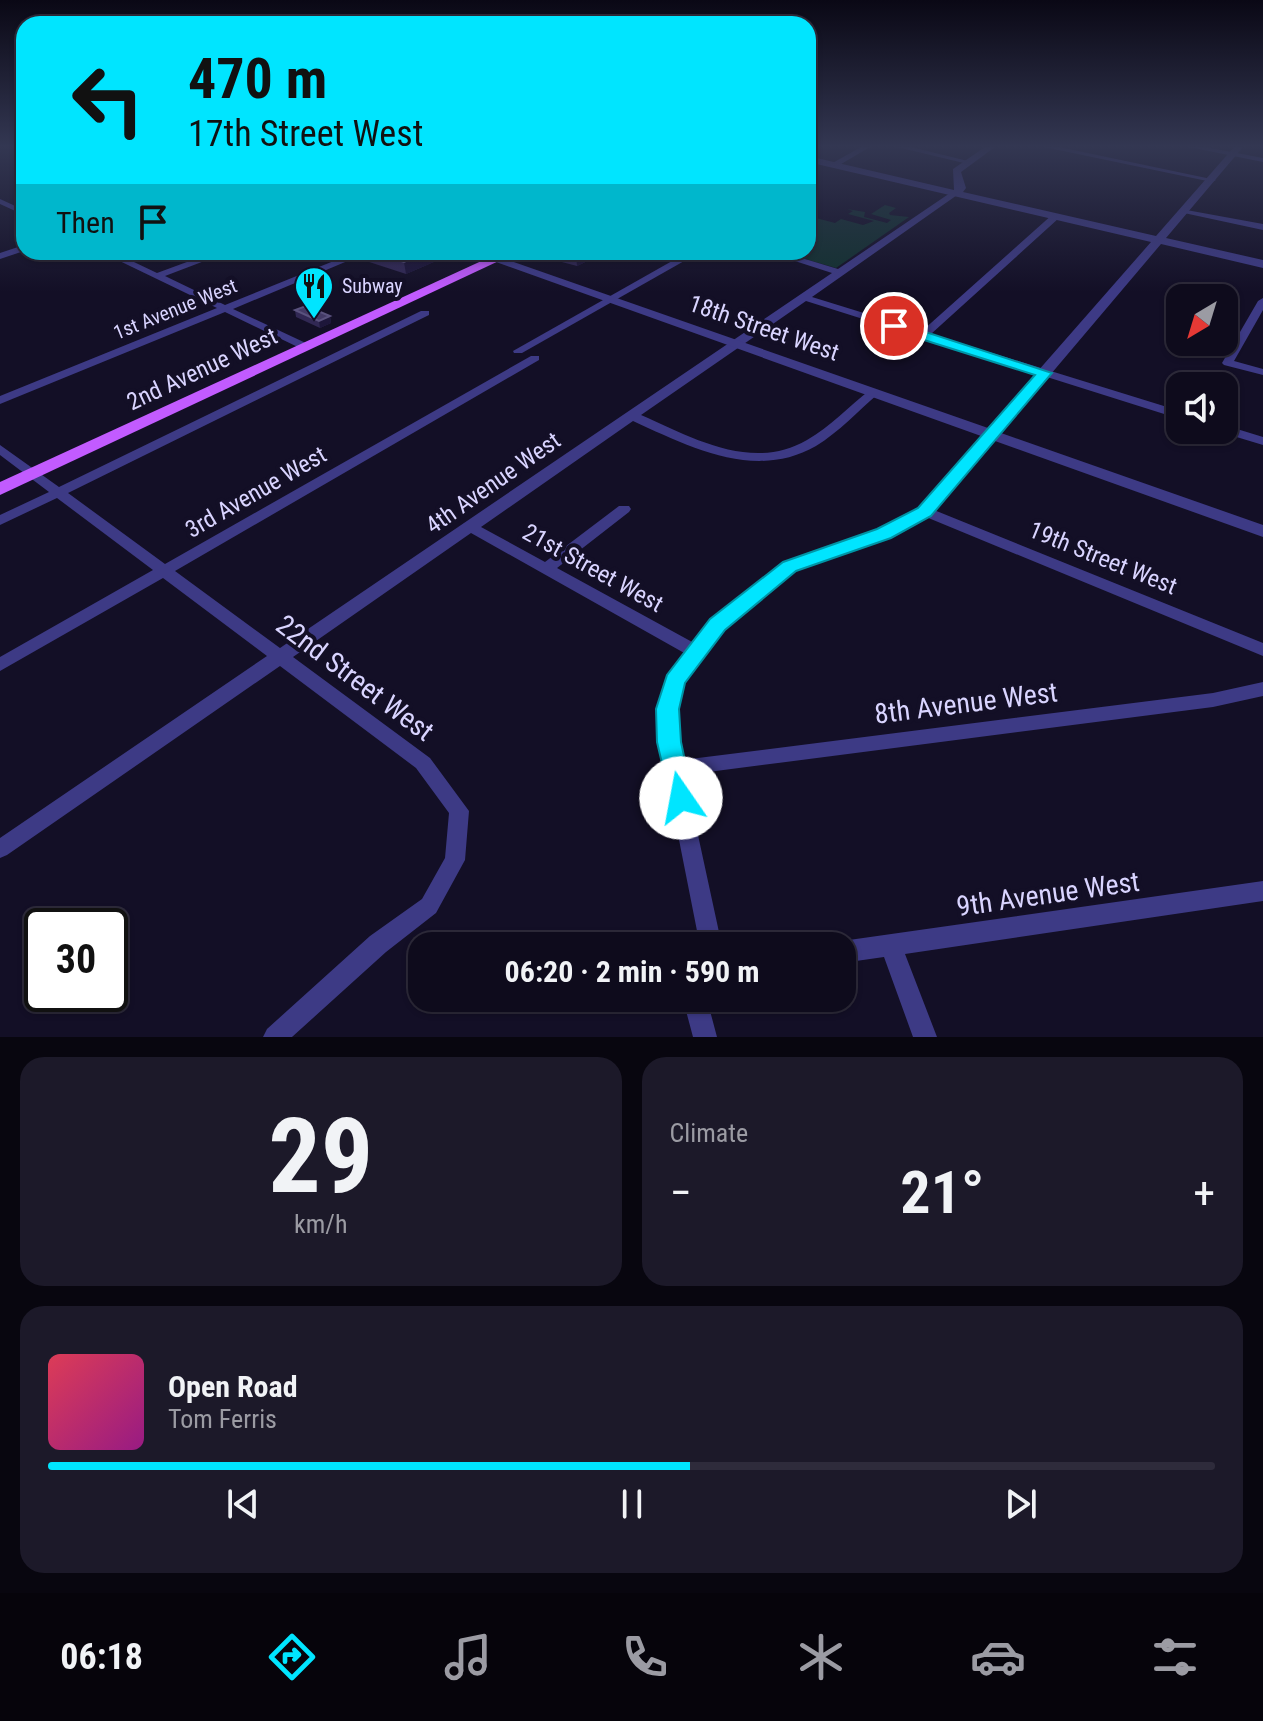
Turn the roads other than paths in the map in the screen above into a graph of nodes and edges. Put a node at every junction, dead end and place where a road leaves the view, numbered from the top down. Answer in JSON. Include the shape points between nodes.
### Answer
{"nodes":[{"id":1,"x":953,"y":195,"type":"edge"},
{"id":2,"x":966,"y":195,"type":"edge"},
{"id":3,"x":1198,"y":195,"type":"edge"},
{"id":4,"x":1184,"y":211,"type":"junction"},
{"id":5,"x":1056,"y":216,"type":"junction"},
{"id":6,"x":1263,"y":227,"type":"edge"},
{"id":7,"x":1158,"y":240,"type":"junction"},
{"id":8,"x":123,"y":260,"type":"edge"},
{"id":9,"x":201,"y":260,"type":"edge"},
{"id":10,"x":345,"y":260,"type":"edge"},
{"id":11,"x":496,"y":260,"type":"joint"},
{"id":12,"x":681,"y":260,"type":"edge"},
{"id":13,"x":798,"y":260,"type":"edge"},
{"id":14,"x":1263,"y":264,"type":"edge"},
{"id":15,"x":841,"y":273,"type":"junction"},
{"id":16,"x":157,"y":276,"type":"junction"},
{"id":17,"x":806,"y":298,"type":"junction"},
{"id":18,"x":609,"y":300,"type":"junction"},
{"id":19,"x":1263,"y":301,"type":"edge"},
{"id":20,"x":226,"y":309,"type":"junction"},
{"id":21,"x":425,"y":313,"type":"dead end"},
{"id":22,"x":1260,"y":314,"type":"edge"},
{"id":23,"x":923,"y":335,"type":"junction"},
{"id":24,"x":739,"y":345,"type":"junction"},
{"id":25,"x":306,"y":347,"type":"junction"},
{"id":26,"x":518,"y":351,"type":"dead end"},
{"id":27,"x":535,"y":358,"type":"dead end"},
{"id":28,"x":1263,"y":372,"type":"edge"},
{"id":29,"x":1044,"y":373,"type":"junction"},
{"id":30,"x":874,"y":392,"type":"junction"},
{"id":31,"x":0,"y":400,"type":"edge"},
{"id":32,"x":1166,"y":411,"type":"edge"},
{"id":33,"x":633,"y":416,"type":"junction"},
{"id":34,"x":992,"y":433,"type":"junction"},
{"id":35,"x":1238,"y":433,"type":"edge"},
{"id":36,"x":1263,"y":441,"type":"edge"},
{"id":37,"x":0,"y":449,"type":"edge"},
{"id":38,"x":34,"y":474,"type":"junction"},
{"id":39,"x":0,"y":489,"type":"edge"},
{"id":40,"x":60,"y":493,"type":"junction"},
{"id":41,"x":624,"y":509,"type":"dead end"},
{"id":42,"x":925,"y":512,"type":"junction"},
{"id":43,"x":0,"y":521,"type":"edge"},
{"id":44,"x":469,"y":526,"type":"junction"},
{"id":45,"x":1263,"y":531,"type":"edge"},
{"id":46,"x":546,"y":569,"type":"junction"},
{"id":47,"x":166,"y":570,"type":"junction"},
{"id":48,"x":1263,"y":650,"type":"edge"},
{"id":49,"x":695,"y":651,"type":"junction"},
{"id":50,"x":281,"y":658,"type":"junction"},
{"id":51,"x":0,"y":665,"type":"edge"},
{"id":52,"x":1263,"y":689,"type":"edge"},
{"id":53,"x":674,"y":769,"type":"junction"},
{"id":54,"x":0,"y":849,"type":"edge"},
{"id":55,"x":1263,"y":891,"type":"edge"},
{"id":56,"x":708,"y":932,"type":"edge"},
{"id":57,"x":891,"y":945,"type":"junction"},
{"id":58,"x":856,"y":950,"type":"edge"},
{"id":59,"x":698,"y":1012,"type":"edge"},
{"id":60,"x":275,"y":1037,"type":"edge"},
{"id":61,"x":705,"y":1037,"type":"edge"},
{"id":62,"x":925,"y":1037,"type":"edge"}],
"edges":[{"from":1,"to":15,"type":"street","name":"4th Avenue West"},
{"from":2,"to":5,"type":"street"},
{"from":3,"to":4,"type":"street"},
{"from":4,"to":6,"type":"street"},
{"from":4,"to":7,"type":"street"},
{"from":5,"to":7,"type":"street"},
{"from":5,"to":23,"type":"street"},
{"from":7,"to":14,"type":"street"},
{"from":7,"to":29,"type":"street"},
{"from":8,"to":16,"type":"street"},
{"from":9,"to":16,"type":"street"},
{"from":10,"to":20,"type":"street","name":"1st Avenue West"},
{"from":11,"to":18,"type":"street","name":"18th Street West"},
{"from":11,"to":25,"type":"main road","name":"2nd Avenue West"},
{"from":12,"to":18,"type":"street"},
{"from":13,"to":15,"type":"street"},
{"from":15,"to":17,"type":"street","name":"4th Avenue West"},
{"from":16,"to":20,"type":"street"},
{"from":17,"to":23,"type":"street"},
{"from":17,"to":24,"type":"street","name":"4th Avenue West"},
{"from":18,"to":24,"type":"street","name":"18th Street West"},
{"from":18,"to":26,"type":"street"},
{"from":19,"to":22,"type":"street"},
{"from":20,"to":25,"type":"street"},
{"from":20,"to":31,"type":"street","name":"1st Avenue West"},
{"from":21,"to":40,"type":"street"},
{"from":22,"to":28,"type":"street","via":[[1228,363]]},
{"from":23,"to":29,"type":"street"},
{"from":24,"to":30,"type":"street","name":"18th Street West"},
{"from":24,"to":33,"type":"street","name":"4th Avenue West"},
{"from":25,"to":38,"type":"main road","name":"2nd Avenue West"},
{"from":27,"to":47,"type":"street","name":"3rd Avenue West"},
{"from":29,"to":32,"type":"street"},
{"from":29,"to":34,"type":"street"},
{"from":30,"to":33,"type":"street","via":[[810,444],[762,458],[733,456],[696,444]]},
{"from":30,"to":34,"type":"street","name":"18th Street West"},
{"from":33,"to":44,"type":"street","name":"4th Avenue West"},
{"from":34,"to":42,"type":"street"},
{"from":34,"to":45,"type":"street","name":"18th Street West"},
{"from":35,"to":36,"type":"street"},
{"from":37,"to":38,"type":"street","name":"22nd Street West"},
{"from":38,"to":39,"type":"main road","name":"2nd Avenue West"},
{"from":38,"to":40,"type":"street","name":"22nd Street West"},
{"from":40,"to":43,"type":"street"},
{"from":40,"to":47,"type":"street","name":"22nd Street West"},
{"from":41,"to":46,"type":"street"},
{"from":42,"to":48,"type":"street","name":"19th Street West"},
{"from":42,"to":49,"type":"street","via":[[884,533],[789,567],[717,625]]},
{"from":44,"to":46,"type":"street","name":"21st Street West"},
{"from":44,"to":50,"type":"street","name":"4th Avenue West"},
{"from":46,"to":49,"type":"street","name":"21st Street West"},
{"from":47,"to":50,"type":"street","name":"22nd Street West"},
{"from":47,"to":51,"type":"street","name":"3rd Avenue West"},
{"from":49,"to":53,"type":"street","via":[[675,681],[667,709]]},
{"from":50,"to":54,"type":"street","name":"4th Avenue West"},
{"from":50,"to":60,"type":"street","name":"22nd Street West","via":[[423,763],[459,811],[455,860],[429,906],[378,944]]},
{"from":52,"to":53,"type":"street","name":"8th Avenue West","via":[[1213,700]]},
{"from":53,"to":56,"type":"street"},
{"from":55,"to":57,"type":"street","name":"9th Avenue West"},
{"from":57,"to":58,"type":"street","name":"9th Avenue West"},
{"from":57,"to":62,"type":"street"},
{"from":59,"to":61,"type":"street"}]}
